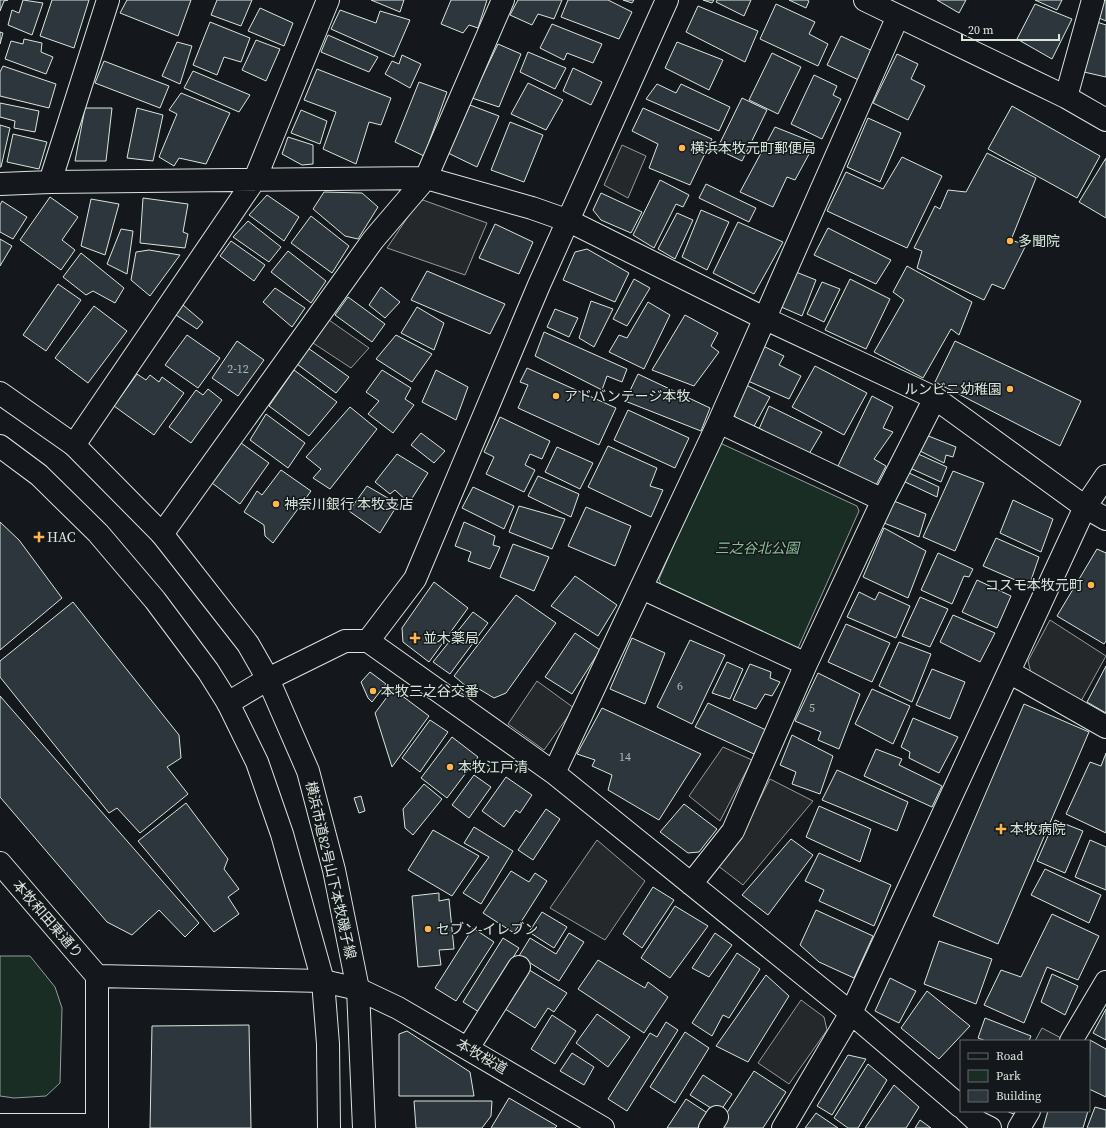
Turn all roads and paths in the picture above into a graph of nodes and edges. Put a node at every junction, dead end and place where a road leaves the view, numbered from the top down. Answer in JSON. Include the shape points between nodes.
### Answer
{"nodes":[{"id":1,"x":108,"y":0,"type":"edge"},
{"id":2,"x":328,"y":0,"type":"edge"},
{"id":3,"x":503,"y":0,"type":"edge"},
{"id":4,"x":667,"y":0,"type":"edge"},
{"id":5,"x":865,"y":0,"type":"edge"},
{"id":6,"x":1093,"y":0,"type":"edge"},
{"id":7,"x":892,"y":9,"type":"edge"},
{"id":8,"x":1066,"y":97,"type":"junction"},
{"id":9,"x":1106,"y":120,"type":"edge"},
{"id":10,"x":426,"y":178,"type":"junction"},
{"id":11,"x":255,"y":179,"type":"junction"},
{"id":12,"x":50,"y":182,"type":"junction"},
{"id":13,"x":0,"y":184,"type":"edge"},
{"id":14,"x":569,"y":221,"type":"junction"},
{"id":15,"x":766,"y":319,"type":"junction"},
{"id":16,"x":0,"y":393,"type":"edge"},
{"id":17,"x":935,"y":398,"type":"junction"},
{"id":18,"x":719,"y":422,"type":"junction"},
{"id":19,"x":74,"y":445,"type":"junction"},
{"id":20,"x":0,"y":446,"type":"edge"},
{"id":21,"x":1105,"y":478,"type":"edge"},
{"id":22,"x":883,"y":500,"type":"junction"},
{"id":23,"x":1086,"y":507,"type":"junction"},
{"id":24,"x":1106,"y":519,"type":"edge"},
{"id":25,"x":162,"y":534,"type":"junction"},
{"id":26,"x":642,"y":588,"type":"junction"},
{"id":27,"x":368,"y":641,"type":"junction"},
{"id":28,"x":806,"y":664,"type":"junction"},
{"id":29,"x":1009,"y":672,"type":"junction"},
{"id":30,"x":268,"y":679,"type":"junction"},
{"id":31,"x":228,"y":703,"type":"junction"},
{"id":32,"x":1106,"y":727,"type":"edge"},
{"id":33,"x":554,"y":773,"type":"junction"},
{"id":34,"x":0,"y":863,"type":"edge"},
{"id":35,"x":691,"y":884,"type":"junction"},
{"id":36,"x":519,"y":967,"type":"dead end"},
{"id":37,"x":97,"y":976,"type":"junction"},
{"id":38,"x":323,"y":981,"type":"junction"},
{"id":39,"x":1106,"y":982,"type":"edge"},
{"id":40,"x":358,"y":989,"type":"junction"},
{"id":41,"x":851,"y":1013,"type":"junction"},
{"id":42,"x":1072,"y":1040,"type":"edge"},
{"id":43,"x":468,"y":1048,"type":"junction"},
{"id":44,"x":960,"y":1106,"type":"edge"},
{"id":45,"x":967,"y":1112,"type":"edge"},
{"id":46,"x":1029,"y":1112,"type":"edge"},
{"id":47,"x":0,"y":1125,"type":"edge"},
{"id":48,"x":97,"y":1127,"type":"edge"},
{"id":49,"x":329,"y":1128,"type":"edge"},
{"id":50,"x":364,"y":1128,"type":"edge"},
{"id":51,"x":603,"y":1128,"type":"edge"},
{"id":52,"x":783,"y":1128,"type":"edge"},
{"id":53,"x":990,"y":1128,"type":"edge"},
{"id":54,"x":1019,"y":1128,"type":"edge"}],
"edges":[{"from":1,"to":12,"type":"street"},
{"from":2,"to":11,"type":"street"},
{"from":3,"to":10,"type":"street"},
{"from":4,"to":14,"type":"street"},
{"from":5,"to":7,"type":"street"},
{"from":6,"to":8,"type":"street"},
{"from":7,"to":8,"type":"street"},
{"from":7,"to":15,"type":"street"},
{"from":8,"to":9,"type":"street"},
{"from":10,"to":11,"type":"street"},
{"from":10,"to":14,"type":"street"},
{"from":10,"to":25,"type":"street","via":[[373,240]]},
{"from":11,"to":12,"type":"street"},
{"from":11,"to":19,"type":"street"},
{"from":12,"to":13,"type":"street"},
{"from":14,"to":15,"type":"street"},
{"from":14,"to":27,"type":"street","via":[[539,285],[415,578]]},
{"from":15,"to":17,"type":"street"},
{"from":15,"to":18,"type":"street"},
{"from":16,"to":19,"type":"street","name":"横浜市道82号山下本牧磯子線"},
{"from":17,"to":22,"type":"street"},
{"from":17,"to":23,"type":"street"},
{"from":18,"to":22,"type":"street"},
{"from":18,"to":26,"type":"street"},
{"from":19,"to":25,"type":"street","name":"横浜市道82号山下本牧磯子線"},
{"from":20,"to":31,"type":"street","via":[[38,475],[98,533],[155,600],[208,671]]},
{"from":21,"to":23,"type":"street"},
{"from":22,"to":28,"type":"street"},
{"from":23,"to":24,"type":"street"},
{"from":23,"to":29,"type":"street"},
{"from":25,"to":30,"type":"street","name":"横浜市道82号山下本牧磯子線","via":[[248,644]]},
{"from":26,"to":28,"type":"street"},
{"from":26,"to":33,"type":"street"},
{"from":27,"to":30,"type":"street","via":[[345,641]]},
{"from":27,"to":33,"type":"street"},
{"from":28,"to":35,"type":"street","via":[[733,831]]},
{"from":29,"to":32,"type":"street"},
{"from":29,"to":41,"type":"street"},
{"from":30,"to":31,"type":"street"},
{"from":30,"to":40,"type":"street","name":"横浜市道82号山下本牧磯子線","via":[[308,771],[334,870]]},
{"from":31,"to":38,"type":"street","via":[[257,762],[275,813]]},
{"from":33,"to":35,"type":"street"},
{"from":34,"to":37,"type":"street","name":"本牧和田東通り"},
{"from":35,"to":41,"type":"street"},
{"from":36,"to":43,"type":"street"},
{"from":37,"to":38,"type":"street","name":"本牧桜道"},
{"from":37,"to":48,"type":"street"},
{"from":38,"to":40,"type":"street","name":"本牧桜道"},
{"from":38,"to":49,"type":"street","via":[[328,1044]]},
{"from":39,"to":42,"type":"street"},
{"from":40,"to":43,"type":"street","name":"本牧桜道","via":[[398,1008]]},
{"from":40,"to":50,"type":"street","name":"横浜市道82号山下本牧磯子線"},
{"from":41,"to":44,"type":"street"},
{"from":41,"to":52,"type":"street"},
{"from":43,"to":51,"type":"street","name":"本牧桜道"},
{"from":45,"to":53,"type":"street"},
{"from":46,"to":54,"type":"street"},
{"from":47,"to":48,"type":"street"}]}
